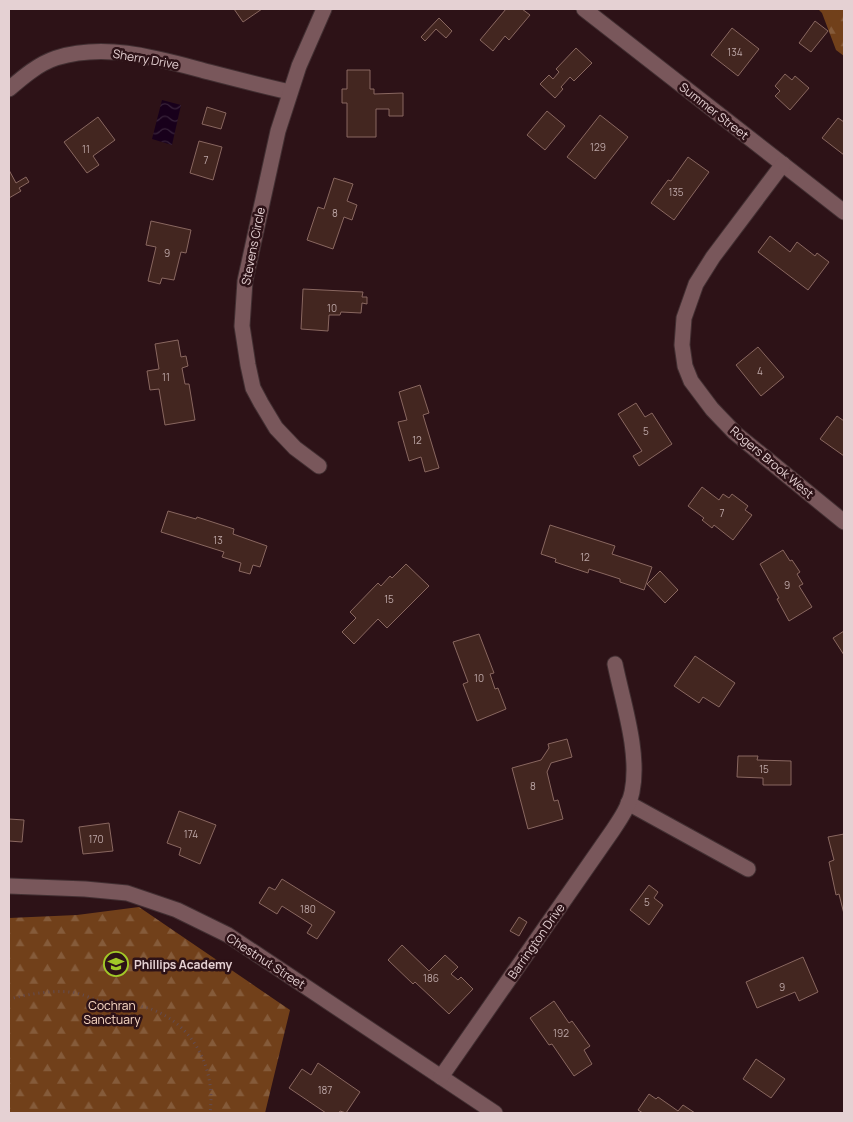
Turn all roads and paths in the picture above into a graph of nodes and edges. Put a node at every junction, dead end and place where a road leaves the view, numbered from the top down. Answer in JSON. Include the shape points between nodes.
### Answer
{"nodes":[{"id":1,"x":324,"y":9,"type":"edge"},
{"id":2,"x":584,"y":9,"type":"edge"},
{"id":3,"x":9,"y":89,"type":"edge"},
{"id":4,"x":290,"y":92,"type":"junction"},
{"id":5,"x":783,"y":164,"type":"junction"},
{"id":6,"x":844,"y":212,"type":"edge"},
{"id":7,"x":319,"y":466,"type":"dead end"},
{"id":8,"x":844,"y":522,"type":"edge"},
{"id":9,"x":614,"y":664,"type":"dead end"},
{"id":10,"x":628,"y":803,"type":"junction"},
{"id":11,"x":748,"y":869,"type":"dead end"},
{"id":12,"x":9,"y":886,"type":"edge"},
{"id":13,"x":9,"y":999,"type":"edge"},
{"id":14,"x":441,"y":1077,"type":"junction"},
{"id":15,"x":210,"y":1113,"type":"edge"},
{"id":16,"x":495,"y":1113,"type":"edge"}],
"edges":[{"from":1,"to":4,"type":"street","name":"Stevens Circle"},
{"from":2,"to":5,"type":"street","name":"Summer Street"},
{"from":3,"to":4,"type":"street","name":"Sherry Drive","via":[[39,66],[57,58],[122,52]]},
{"from":4,"to":7,"type":"street","name":"Stevens Circle","via":[[257,220],[245,282],[242,326],[253,388],[276,428]]},
{"from":5,"to":6,"type":"street","name":"Summer Street"},
{"from":5,"to":8,"type":"street","name":"Rogers Brook West","via":[[696,284],[684,318],[682,345],[685,366],[712,409],[736,433]]},
{"from":9,"to":10,"type":"street","name":"Barrington Drive","via":[[634,760]]},
{"from":10,"to":11,"type":"street"},
{"from":10,"to":14,"type":"street","name":"Barrington Drive","via":[[613,830]]},
{"from":12,"to":14,"type":"street","name":"Chestnut Street","via":[[127,893],[177,910],[228,935]]},
{"from":13,"to":15,"type":"path","via":[[50,992],[76,993],[150,1009],[171,1020],[202,1054],[210,1080]]},
{"from":14,"to":16,"type":"street","name":"Chestnut Street"}]}
